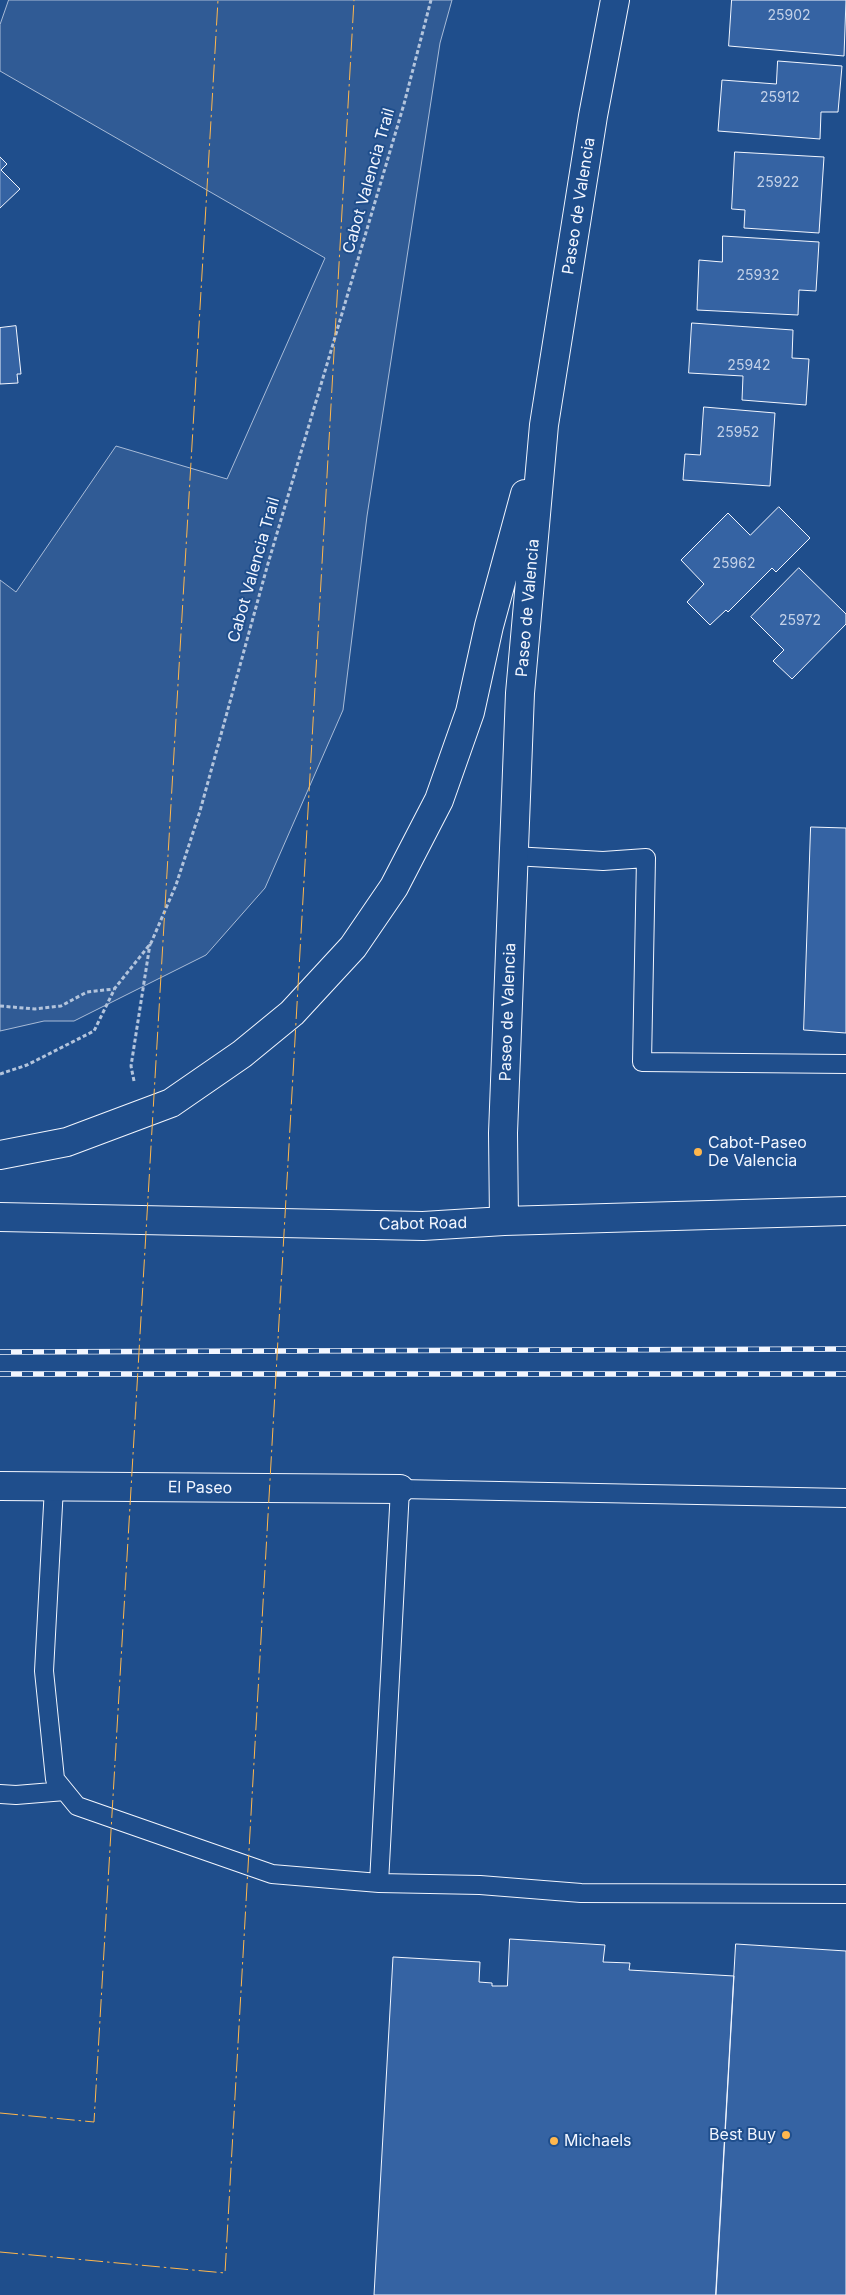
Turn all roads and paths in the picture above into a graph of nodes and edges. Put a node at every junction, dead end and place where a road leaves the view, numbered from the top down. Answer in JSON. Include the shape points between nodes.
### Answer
{"nodes":[{"id":1,"x":431,"y":0,"type":"edge"},
{"id":2,"x":615,"y":0,"type":"edge"},
{"id":3,"x":544,"y":425,"type":"junction"},
{"id":4,"x":514,"y":856,"type":"junction"},
{"id":5,"x":151,"y":943,"type":"junction"},
{"id":6,"x":115,"y":988,"type":"junction"},
{"id":7,"x":0,"y":1006,"type":"edge"},
{"id":8,"x":846,"y":1064,"type":"edge"},
{"id":9,"x":0,"y":1074,"type":"edge"},
{"id":10,"x":142,"y":1114,"type":"junction"},
{"id":11,"x":0,"y":1156,"type":"edge"},
{"id":12,"x":846,"y":1210,"type":"edge"},
{"id":13,"x":0,"y":1217,"type":"edge"},
{"id":14,"x":504,"y":1221,"type":"junction"},
{"id":15,"x":0,"y":1486,"type":"edge"},
{"id":16,"x":54,"y":1486,"type":"junction"},
{"id":17,"x":400,"y":1489,"type":"junction"},
{"id":18,"x":846,"y":1498,"type":"edge"},
{"id":19,"x":65,"y":1791,"type":"junction"},
{"id":20,"x":0,"y":1794,"type":"edge"},
{"id":21,"x":379,"y":1883,"type":"junction"},
{"id":22,"x":846,"y":1894,"type":"edge"}],
"edges":[{"from":1,"to":5,"type":"path","name":"Cabot Valencia Trail","via":[[404,104],[267,567],[200,812],[176,885]]},
{"from":2,"to":3,"type":"main road","name":"Paseo de Valencia","via":[[593,116]]},
{"from":3,"to":4,"type":"main road","name":"Paseo de Valencia","via":[[520,693]]},
{"from":3,"to":10,"type":"main road","via":[[488,626],[470,712],[439,800],[394,887],[353,948],[292,1013],[242,1054],[171,1102]]},
{"from":4,"to":8,"type":"lane","via":[[603,862],[646,858],[642,1062]]},
{"from":4,"to":14,"type":"main road","name":"Paseo de Valencia","via":[[503,1133]]},
{"from":5,"to":6,"type":"path","name":"Cabot Valencia Trail"},
{"from":5,"to":10,"type":"path","via":[[131,1066]]},
{"from":6,"to":7,"type":"path","via":[[87,992],[61,1006],[35,1009]]},
{"from":6,"to":9,"type":"path","name":"Cabot Valencia Trail","via":[[94,1031],[27,1065]]},
{"from":10,"to":11,"type":"main road","via":[[68,1142]]},
{"from":12,"to":14,"type":"main road","name":"Cabot Road"},
{"from":13,"to":14,"type":"main road","name":"Cabot Road","via":[[423,1226]]},
{"from":15,"to":16,"type":"main road","name":"El Paseo"},
{"from":16,"to":17,"type":"main road","name":"El Paseo"},
{"from":16,"to":19,"type":"lane","via":[[44,1671],[55,1779]]},
{"from":17,"to":18,"type":"lane"},
{"from":17,"to":21,"type":"lane"},
{"from":19,"to":20,"type":"lane"},
{"from":19,"to":21,"type":"lane","via":[[77,1806],[272,1874]]},
{"from":21,"to":22,"type":"lane","via":[[480,1885],[581,1893]]}]}
